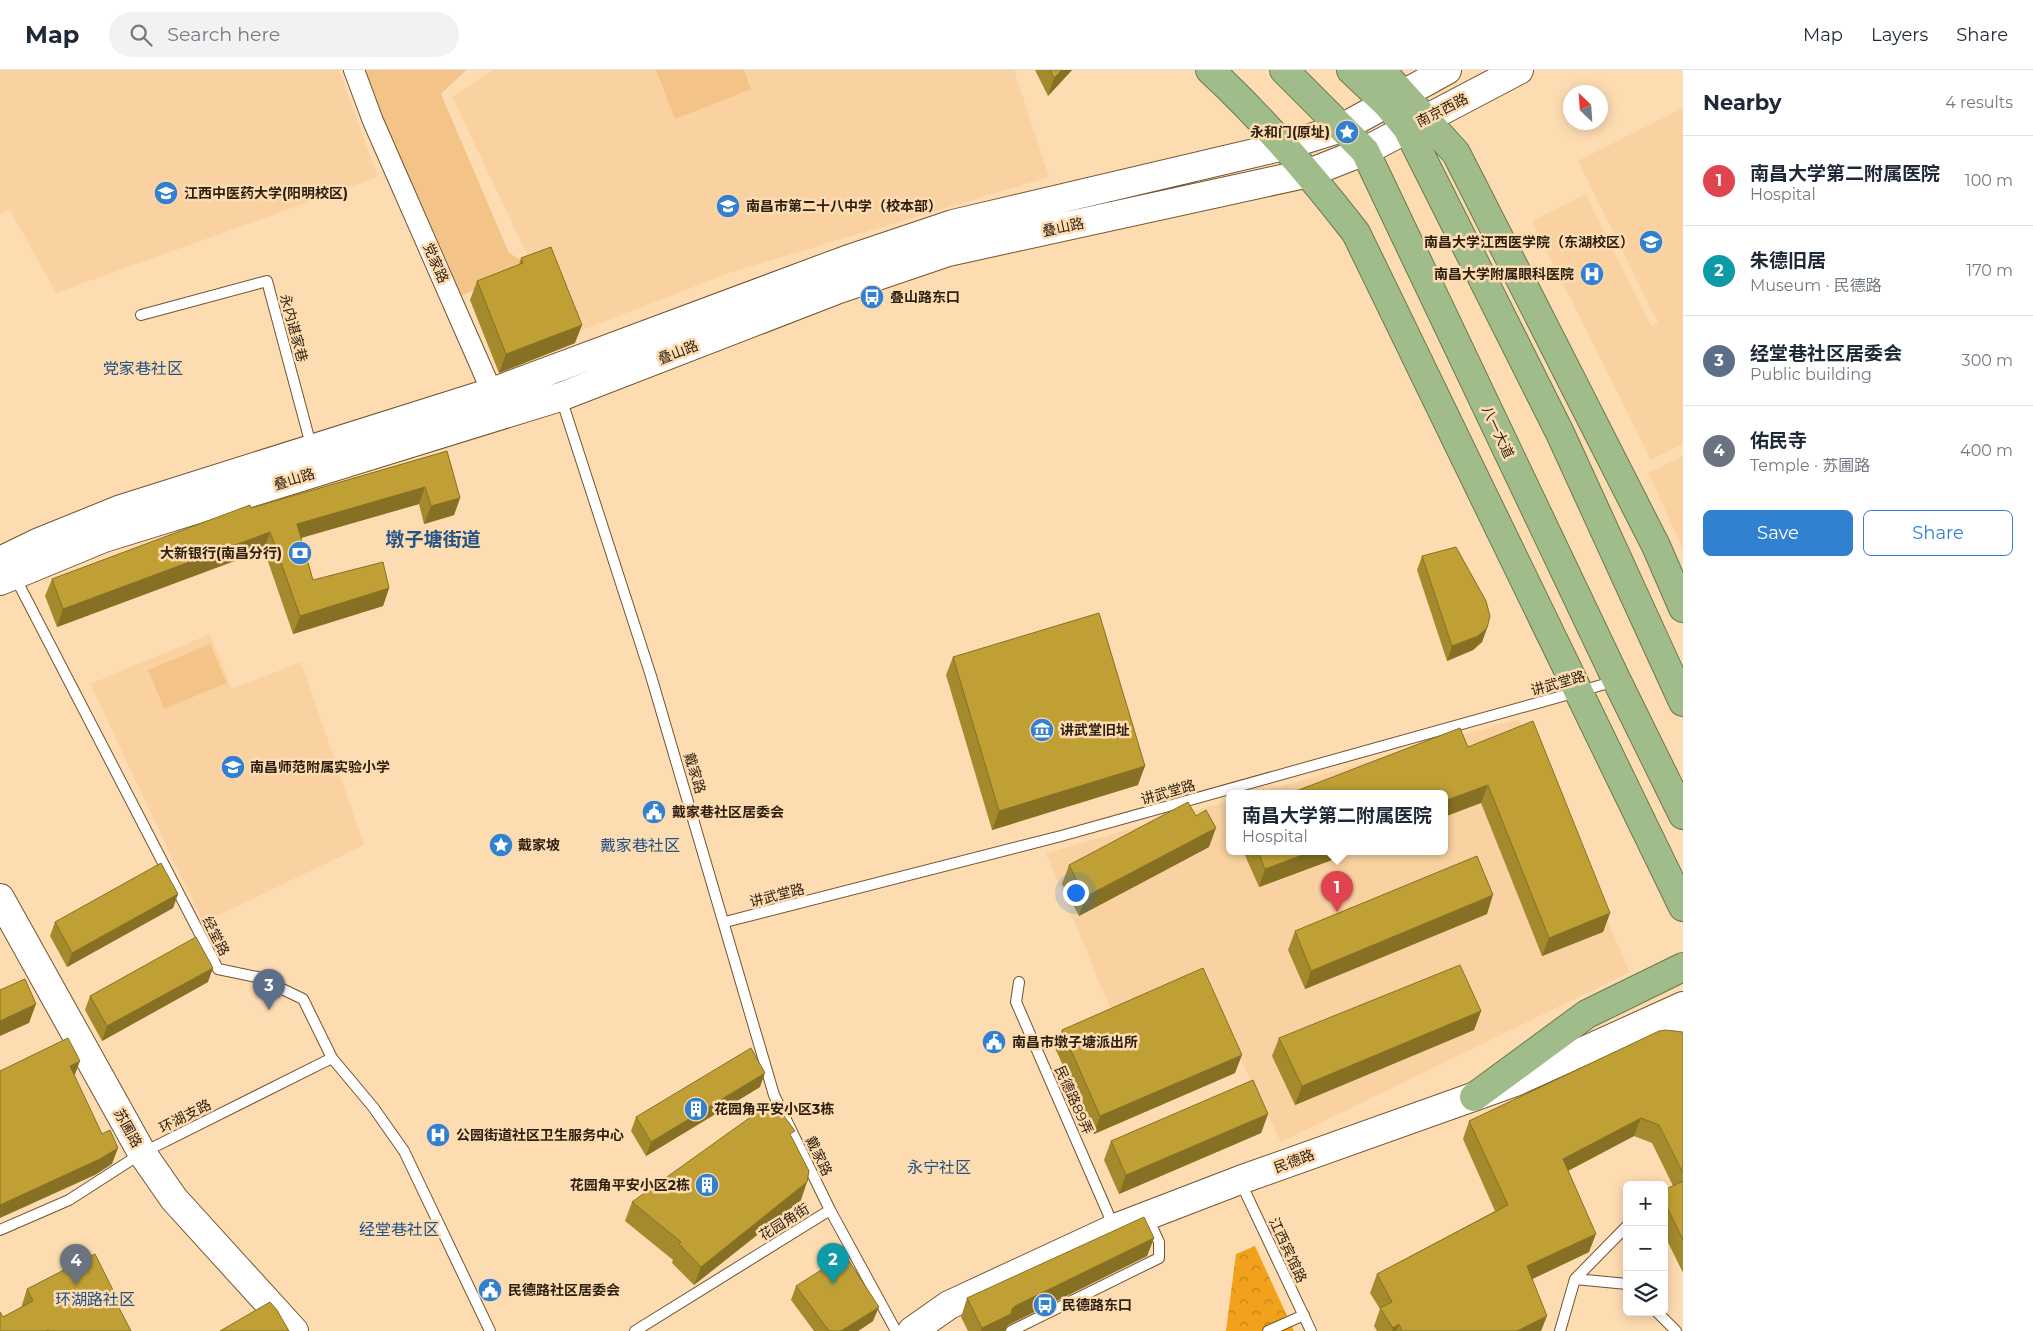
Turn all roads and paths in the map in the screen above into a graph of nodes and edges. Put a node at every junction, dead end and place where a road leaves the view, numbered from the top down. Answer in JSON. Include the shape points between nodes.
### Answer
{"nodes":[{"id":1,"x":354,"y":70,"type":"edge"},
{"id":2,"x":1210,"y":70,"type":"edge"},
{"id":3,"x":1284,"y":70,"type":"edge"},
{"id":4,"x":1351,"y":70,"type":"edge"},
{"id":5,"x":1381,"y":70,"type":"edge"},
{"id":6,"x":1446,"y":70,"type":"edge"},
{"id":7,"x":1520,"y":70,"type":"edge"},
{"id":8,"x":1395,"y":99,"type":"junction"},
{"id":9,"x":1416,"y":124,"type":"junction"},
{"id":10,"x":1342,"y":128,"type":"junction"},
{"id":11,"x":1284,"y":146,"type":"junction"},
{"id":12,"x":1365,"y":151,"type":"junction"},
{"id":13,"x":1309,"y":172,"type":"junction"},
{"id":14,"x":141,"y":315,"type":"dead end"},
{"id":15,"x":492,"y":392,"type":"junction"},
{"id":16,"x":560,"y":398,"type":"junction"},
{"id":17,"x":312,"y":450,"type":"junction"},
{"id":18,"x":4,"y":572,"type":"edge"},
{"id":19,"x":1683,"y":608,"type":"edge"},
{"id":20,"x":1617,"y":681,"type":"junction"},
{"id":21,"x":1578,"y":692,"type":"junction"},
{"id":22,"x":1683,"y":701,"type":"edge"},
{"id":23,"x":1226,"y":790,"type":"edge"},
{"id":24,"x":1226,"y":790,"type":"edge"},
{"id":25,"x":1683,"y":815,"type":"edge"},
{"id":26,"x":0,"y":898,"type":"edge"},
{"id":27,"x":1683,"y":907,"type":"edge"},
{"id":28,"x":725,"y":922,"type":"junction"},
{"id":29,"x":1683,"y":967,"type":"edge"},
{"id":30,"x":1019,"y":982,"type":"dead end"},
{"id":31,"x":1683,"y":1006,"type":"edge"},
{"id":32,"x":1683,"y":1030,"type":"edge"},
{"id":33,"x":1582,"y":1052,"type":"junction"},
{"id":34,"x":332,"y":1058,"type":"junction"},
{"id":35,"x":1474,"y":1097,"type":"junction"},
{"id":36,"x":142,"y":1153,"type":"junction"},
{"id":37,"x":1240,"y":1180,"type":"junction"},
{"id":38,"x":830,"y":1210,"type":"junction"},
{"id":39,"x":1147,"y":1215,"type":"junction"},
{"id":40,"x":1115,"y":1228,"type":"junction"},
{"id":41,"x":0,"y":1230,"type":"edge"},
{"id":42,"x":1623,"y":1230,"type":"edge"},
{"id":43,"x":1575,"y":1279,"type":"junction"},
{"id":44,"x":1623,"y":1284,"type":"edge"},
{"id":45,"x":1304,"y":1315,"type":"junction"},
{"id":46,"x":1661,"y":1316,"type":"edge"},
{"id":47,"x":294,"y":1331,"type":"edge"},
{"id":48,"x":490,"y":1331,"type":"edge"},
{"id":49,"x":635,"y":1331,"type":"edge"},
{"id":50,"x":896,"y":1331,"type":"edge"},
{"id":51,"x":912,"y":1331,"type":"edge"},
{"id":52,"x":1011,"y":1331,"type":"edge"},
{"id":53,"x":1268,"y":1331,"type":"edge"},
{"id":54,"x":1311,"y":1331,"type":"edge"},
{"id":55,"x":1560,"y":1331,"type":"edge"},
{"id":56,"x":1676,"y":1331,"type":"edge"}],
"edges":[{"from":1,"to":15,"type":"street","name":"党家路","via":[[373,121]]},
{"from":2,"to":11,"type":"highway"},
{"from":3,"to":10,"type":"highway","name":"八一大道"},
{"from":4,"to":8,"type":"highway"},
{"from":5,"to":8,"type":"highway"},
{"from":6,"to":8,"type":"main road"},
{"from":7,"to":9,"type":"main road","name":"南京西路"},
{"from":8,"to":9,"type":"highway"},
{"from":8,"to":10,"type":"main road"},
{"from":9,"to":12,"type":"main road","name":"南京西路"},
{"from":9,"to":19,"type":"highway","via":[[1456,153],[1656,546]]},
{"from":9,"to":22,"type":"highway"},
{"from":10,"to":11,"type":"main road","name":"叠山路"},
{"from":10,"to":12,"type":"highway","name":"八一大道"},
{"from":11,"to":13,"type":"highway"},
{"from":11,"to":15,"type":"main road","name":"叠山路","via":[[953,224],[846,260]]},
{"from":12,"to":13,"type":"main road","name":"叠山路"},
{"from":12,"to":20,"type":"highway","name":"八一大道"},
{"from":13,"to":16,"type":"main road","name":"叠山路","via":[[948,252],[839,289]]},
{"from":13,"to":21,"type":"highway","via":[[1356,233]]},
{"from":14,"to":17,"type":"lane","name":"永内谌家巷","via":[[267,281]]},
{"from":15,"to":16,"type":"street"},
{"from":15,"to":17,"type":"main road","name":"叠山路"},
{"from":16,"to":18,"type":"main road","name":"叠山路","via":[[104,538]]},
{"from":16,"to":28,"type":"lane","name":"戴家路","via":[[652,676]]},
{"from":17,"to":18,"type":"main road","name":"叠山路","via":[[121,509],[37,543]]},
{"from":18,"to":34,"type":"lane","name":"经堂路","via":[[218,970],[257,977],[303,999]]},
{"from":20,"to":21,"type":"lane","name":"讲武堂路"},
{"from":20,"to":25,"type":"highway","name":"八一大道"},
{"from":21,"to":23,"type":"lane","name":"讲武堂路"},
{"from":21,"to":27,"type":"highway"},
{"from":24,"to":28,"type":"lane","name":"讲武堂路"},
{"from":26,"to":36,"type":"main road","name":"苏圃路"},
{"from":28,"to":38,"type":"lane","name":"戴家路","via":[[774,1095]]},
{"from":29,"to":35,"type":"highway","via":[[1587,1014]]},
{"from":30,"to":40,"type":"lane","name":"民德路89弄","via":[[1016,1002]]},
{"from":31,"to":33,"type":"main road","name":"民德路"},
{"from":32,"to":33,"type":"street","via":[[1662,1032]]},
{"from":33,"to":35,"type":"main road","name":"民德路"},
{"from":34,"to":36,"type":"lane","name":"环湖支路"},
{"from":34,"to":48,"type":"lane","name":"经堂路","via":[[374,1107],[404,1151]]},
{"from":35,"to":37,"type":"main road","name":"民德路"},
{"from":36,"to":41,"type":"lane","name":"环湖支路","via":[[69,1200]]},
{"from":36,"to":47,"type":"main road","name":"苏圃路","via":[[174,1199]]},
{"from":37,"to":39,"type":"main road","name":"民德路"},
{"from":37,"to":45,"type":"lane","name":"江西宾馆路"},
{"from":38,"to":49,"type":"lane","name":"花园角街"},
{"from":38,"to":50,"type":"lane","name":"花园角街"},
{"from":39,"to":40,"type":"main road","name":"民德路"},
{"from":39,"to":52,"type":"lane","via":[[1158,1242],[1158,1258]]},
{"from":40,"to":51,"type":"main road","name":"民德路","via":[[949,1305]]},
{"from":42,"to":43,"type":"lane"},
{"from":43,"to":44,"type":"lane"},
{"from":43,"to":55,"type":"lane"},
{"from":45,"to":53,"type":"lane"},
{"from":45,"to":54,"type":"lane","name":"江西宾馆路"},
{"from":46,"to":56,"type":"lane"}]}
